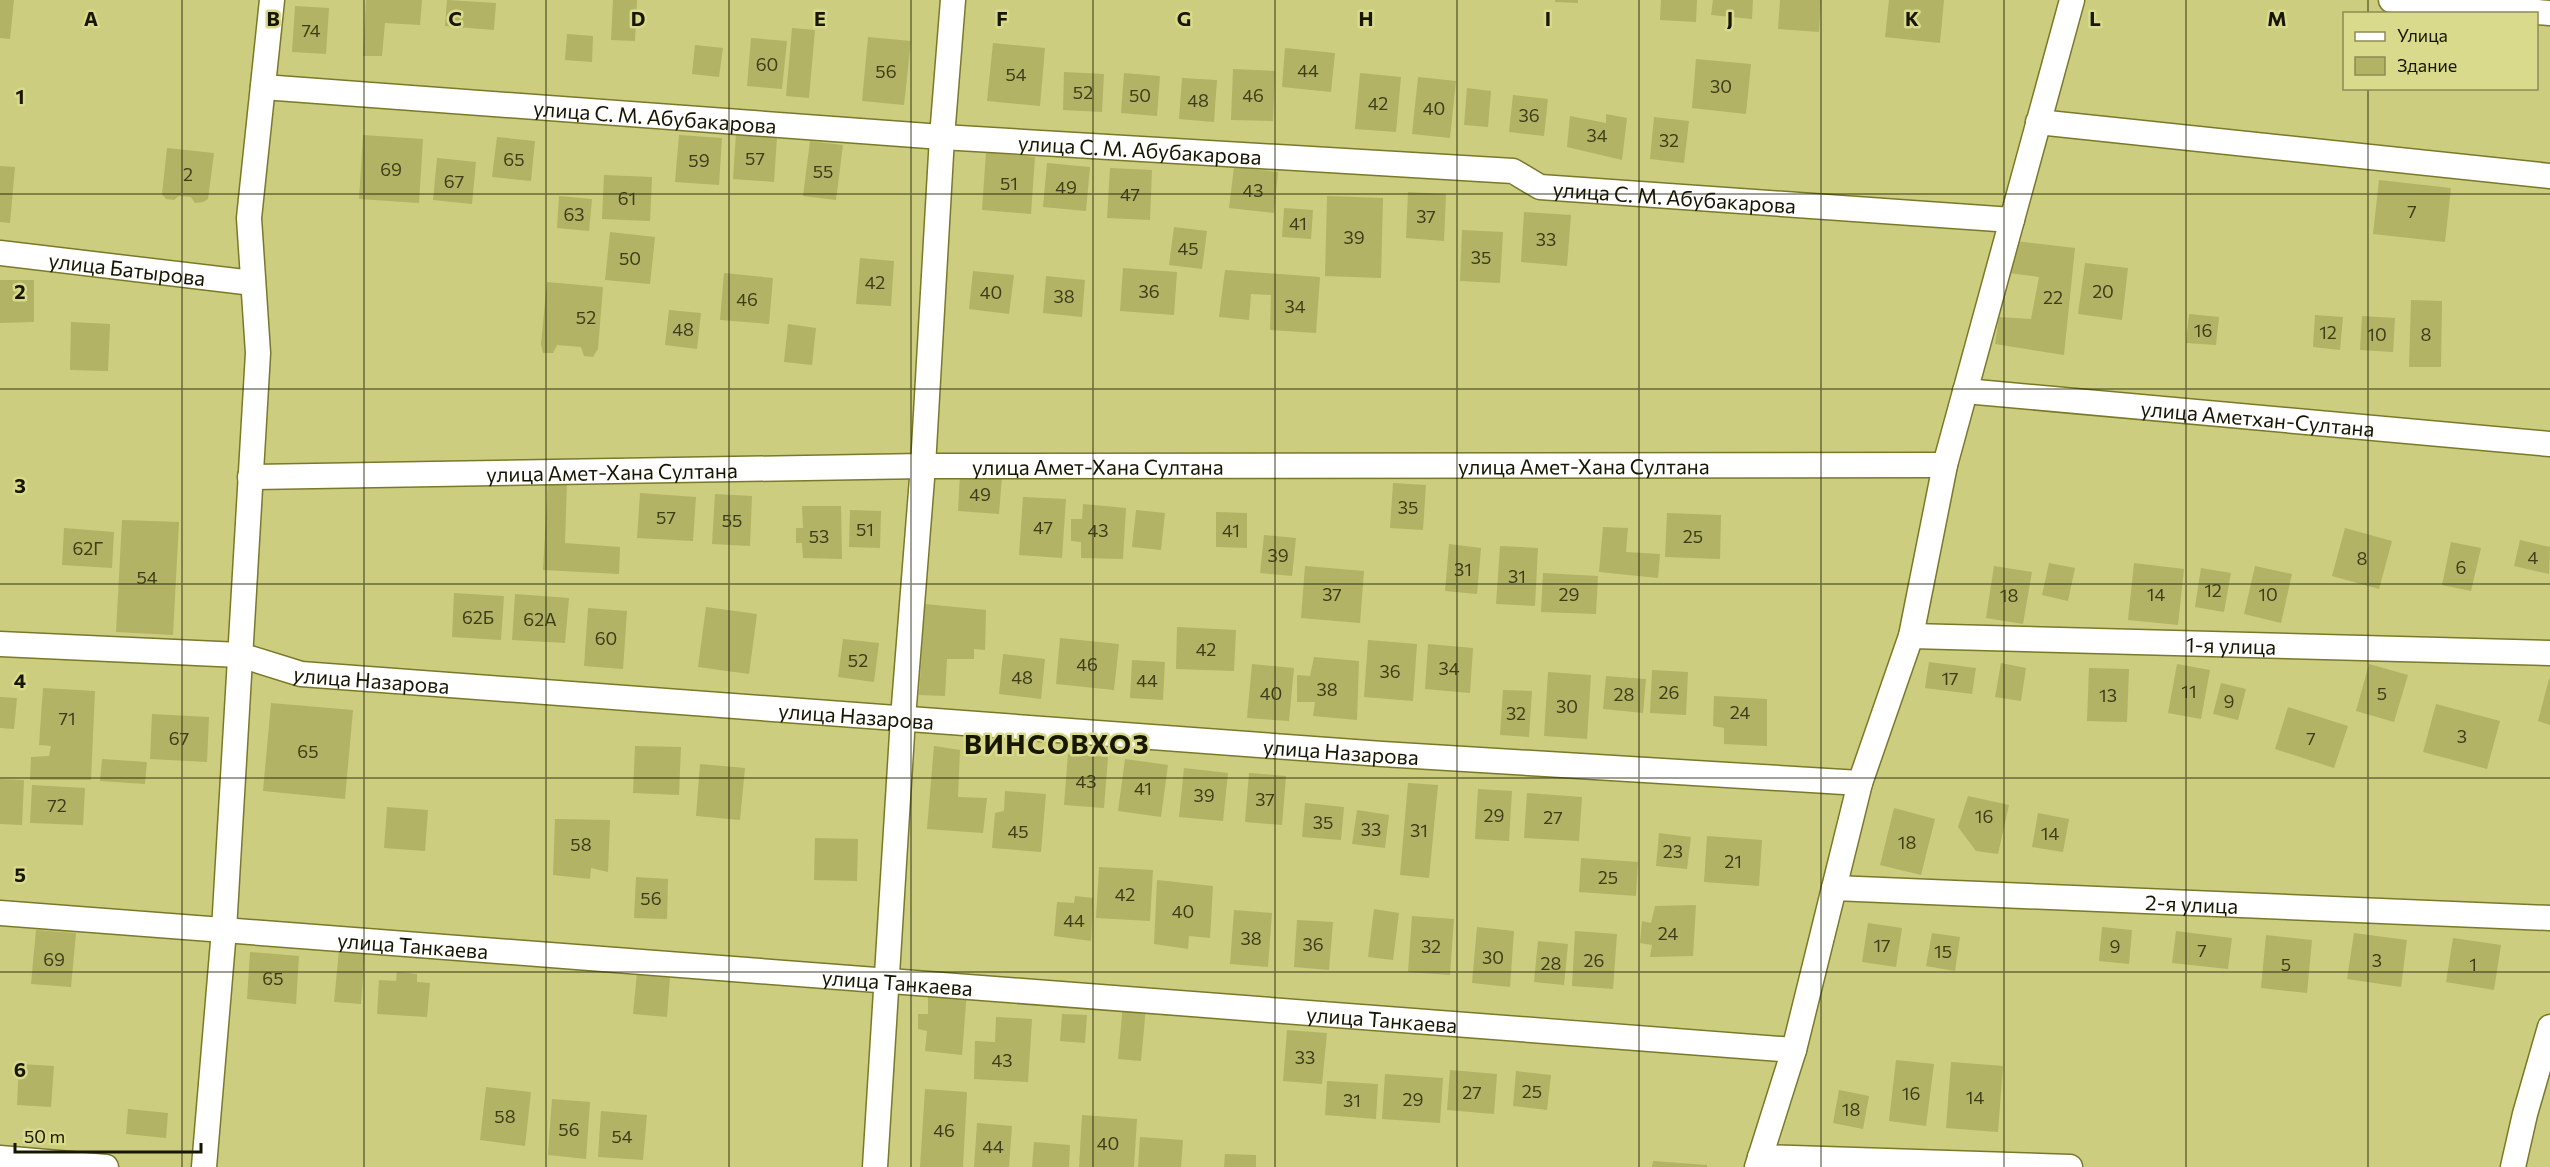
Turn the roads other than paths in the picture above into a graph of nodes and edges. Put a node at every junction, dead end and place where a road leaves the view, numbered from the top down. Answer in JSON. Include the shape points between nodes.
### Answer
{"nodes":[{"id":1,"x":272,"y":0,"type":"edge"},
{"id":2,"x":953,"y":0,"type":"edge"},
{"id":3,"x":2072,"y":0,"type":"edge"},
{"id":4,"x":2391,"y":0,"type":"edge"},
{"id":5,"x":2538,"y":12,"type":"edge"},
{"id":6,"x":263,"y":87,"type":"junction"},
{"id":7,"x":2038,"y":122,"type":"junction"},
{"id":8,"x":942,"y":137,"type":"junction"},
{"id":9,"x":2550,"y":176,"type":"edge"},
{"id":10,"x":2012,"y":219,"type":"junction"},
{"id":11,"x":0,"y":253,"type":"edge"},
{"id":12,"x":253,"y":283,"type":"junction"},
{"id":13,"x":1965,"y":391,"type":"junction"},
{"id":14,"x":2550,"y":444,"type":"edge"},
{"id":15,"x":1945,"y":465,"type":"junction"},
{"id":16,"x":923,"y":466,"type":"junction"},
{"id":17,"x":250,"y":477,"type":"junction"},
{"id":18,"x":1911,"y":636,"type":"junction"},
{"id":19,"x":0,"y":644,"type":"edge"},
{"id":20,"x":2550,"y":653,"type":"edge"},
{"id":21,"x":240,"y":655,"type":"junction"},
{"id":22,"x":903,"y":718,"type":"junction"},
{"id":23,"x":1860,"y":783,"type":"junction"},
{"id":24,"x":1834,"y":888,"type":"junction"},
{"id":25,"x":0,"y":913,"type":"edge"},
{"id":26,"x":2550,"y":918,"type":"edge"},
{"id":27,"x":224,"y":930,"type":"junction"},
{"id":28,"x":886,"y":979,"type":"junction"},
{"id":29,"x":2550,"y":1027,"type":"edge"},
{"id":30,"x":1794,"y":1050,"type":"junction"},
{"id":31,"x":0,"y":1158,"type":"edge"},
{"id":32,"x":1759,"y":1162,"type":"edge"},
{"id":33,"x":106,"y":1167,"type":"edge"},
{"id":34,"x":204,"y":1167,"type":"edge"},
{"id":35,"x":875,"y":1167,"type":"edge"},
{"id":36,"x":2070,"y":1167,"type":"edge"},
{"id":37,"x":2513,"y":1167,"type":"edge"}],
"edges":[{"from":1,"to":6,"type":"street"},
{"from":2,"to":8,"type":"street"},
{"from":3,"to":7,"type":"street"},
{"from":4,"to":5,"type":"street"},
{"from":6,"to":8,"type":"street","name":"улица С. М. Абубакарова"},
{"from":6,"to":12,"type":"street","via":[[249,218]]},
{"from":7,"to":9,"type":"street"},
{"from":7,"to":10,"type":"street"},
{"from":8,"to":10,"type":"street","name":"улица С. М. Абубакарова","via":[[1513,171],[1539,187]]},
{"from":8,"to":16,"type":"street"},
{"from":10,"to":13,"type":"street"},
{"from":11,"to":12,"type":"street","name":"улица Батырова"},
{"from":12,"to":17,"type":"street","via":[[258,353]]},
{"from":13,"to":14,"type":"street","name":"улица Аметхан-Султана"},
{"from":13,"to":15,"type":"street"},
{"from":15,"to":16,"type":"street","name":"улица Амет-Хана Султана"},
{"from":15,"to":18,"type":"street"},
{"from":16,"to":17,"type":"street","name":"улица Амет-Хана Султана"},
{"from":16,"to":22,"type":"street"},
{"from":17,"to":21,"type":"street"},
{"from":18,"to":20,"type":"street","name":"1-я улица"},
{"from":18,"to":23,"type":"street"},
{"from":19,"to":21,"type":"street","name":"улица Назарова"},
{"from":21,"to":22,"type":"street","name":"улица Назарова","via":[[301,674]]},
{"from":21,"to":27,"type":"street"},
{"from":22,"to":23,"type":"street","name":"улица Назарова","via":[[1382,754]]},
{"from":22,"to":28,"type":"street"},
{"from":23,"to":24,"type":"street"},
{"from":24,"to":26,"type":"street","name":"2-я улица"},
{"from":24,"to":30,"type":"street"},
{"from":25,"to":27,"type":"street","name":"улица Танкаева"},
{"from":27,"to":28,"type":"street","name":"улица Танкаева"},
{"from":27,"to":34,"type":"street"},
{"from":28,"to":30,"type":"street","name":"улица Танкаева"},
{"from":28,"to":35,"type":"street"},
{"from":29,"to":37,"type":"street"},
{"from":30,"to":32,"type":"street"},
{"from":31,"to":33,"type":"street"},
{"from":32,"to":36,"type":"street"}]}
